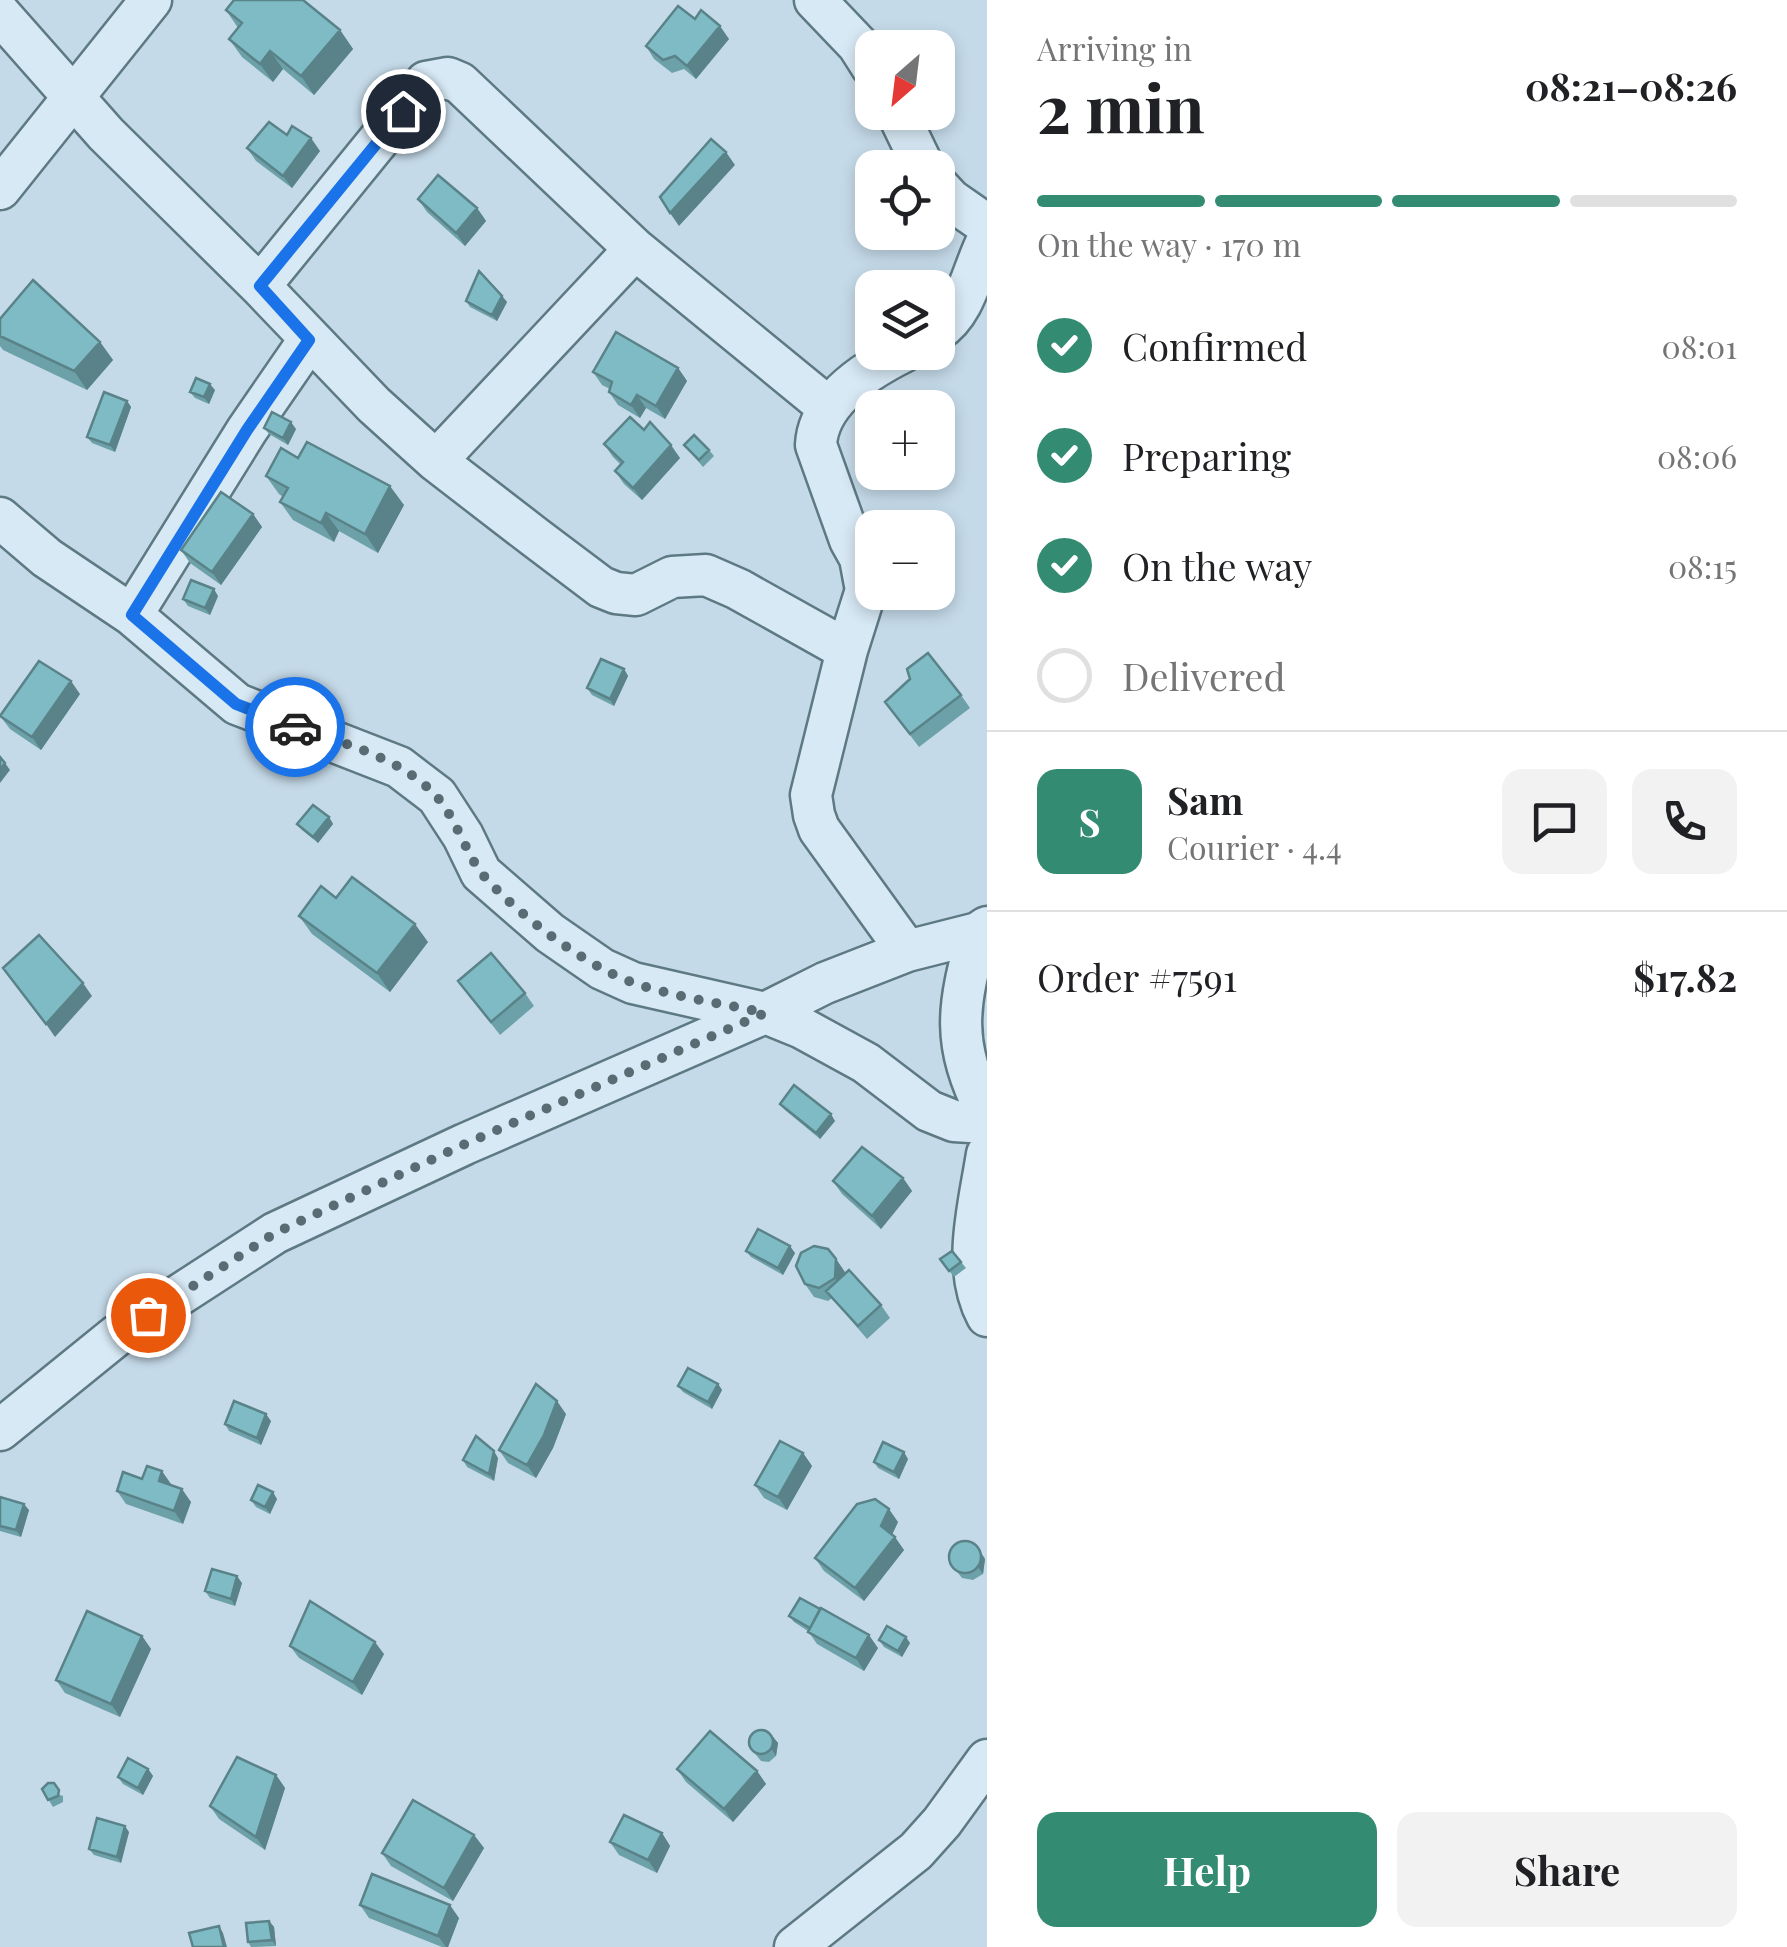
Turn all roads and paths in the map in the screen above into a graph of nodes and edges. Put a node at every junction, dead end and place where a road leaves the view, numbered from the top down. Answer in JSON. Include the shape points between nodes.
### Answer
{"nodes":[{"id":1,"x":150,"y":0,"type":"edge"},
{"id":2,"x":815,"y":0,"type":"edge"},
{"id":3,"x":0,"y":14,"type":"edge"},
{"id":4,"x":855,"y":42,"type":"edge"},
{"id":5,"x":71,"y":96,"type":"junction"},
{"id":6,"x":0,"y":188,"type":"edge"},
{"id":7,"x":955,"y":203,"type":"edge"},
{"id":8,"x":987,"y":225,"type":"edge"},
{"id":9,"x":987,"y":240,"type":"edge"},
{"id":10,"x":635,"y":249,"type":"junction"},
{"id":11,"x":260,"y":286,"type":"junction"},
{"id":12,"x":955,"y":313,"type":"edge"},
{"id":13,"x":309,"y":340,"type":"junction"},
{"id":14,"x":872,"y":370,"type":"edge"},
{"id":15,"x":829,"y":408,"type":"junction"},
{"id":16,"x":436,"y":462,"type":"junction"},
{"id":17,"x":0,"y":518,"type":"edge"},
{"id":18,"x":132,"y":615,"type":"junction"},
{"id":19,"x":847,"y":650,"type":"junction"},
{"id":20,"x":982,"y":930,"type":"edge"},
{"id":21,"x":907,"y":951,"type":"junction"},
{"id":22,"x":765,"y":1013,"type":"junction"},
{"id":23,"x":987,"y":1114,"type":"edge"},
{"id":24,"x":987,"y":1123,"type":"edge"},
{"id":25,"x":987,"y":1154,"type":"edge"},
{"id":26,"x":987,"y":1316,"type":"edge"},
{"id":27,"x":0,"y":1430,"type":"edge"},
{"id":28,"x":987,"y":1760,"type":"edge"},
{"id":29,"x":795,"y":1947,"type":"edge"}],
"edges":[{"from":1,"to":5,"type":"street"},
{"from":2,"to":4,"type":"street"},
{"from":3,"to":5,"type":"street"},
{"from":5,"to":6,"type":"street"},
{"from":5,"to":11,"type":"street"},
{"from":7,"to":8,"type":"street"},
{"from":9,"to":12,"type":"street"},
{"from":10,"to":11,"type":"street","via":[[460,83],[436,78],[426,82]]},
{"from":10,"to":15,"type":"street"},
{"from":10,"to":16,"type":"street"},
{"from":11,"to":13,"type":"street"},
{"from":13,"to":16,"type":"street"},
{"from":13,"to":18,"type":"street"},
{"from":14,"to":15,"type":"street"},
{"from":15,"to":19,"type":"street","via":[[816,445],[866,590]]},
{"from":16,"to":19,"type":"street","via":[[616,593],[706,575]]},
{"from":17,"to":18,"type":"street"},
{"from":18,"to":22,"type":"street","via":[[236,704],[399,766],[436,796],[481,873],[602,969],[633,983]]},
{"from":19,"to":21,"type":"street","via":[[812,795],[814,815]]},
{"from":20,"to":21,"type":"street"},
{"from":20,"to":23,"type":"street","via":[[964,980],[959,1021],[970,1079]]},
{"from":21,"to":22,"type":"street"},
{"from":22,"to":24,"type":"street","via":[[866,1062],[929,1110],[954,1122]]},
{"from":22,"to":27,"type":"street","via":[[275,1233],[116,1336]]},
{"from":25,"to":26,"type":"street","via":[[974,1230],[975,1272]]},
{"from":28,"to":29,"type":"street","via":[[916,1852]]}]}
